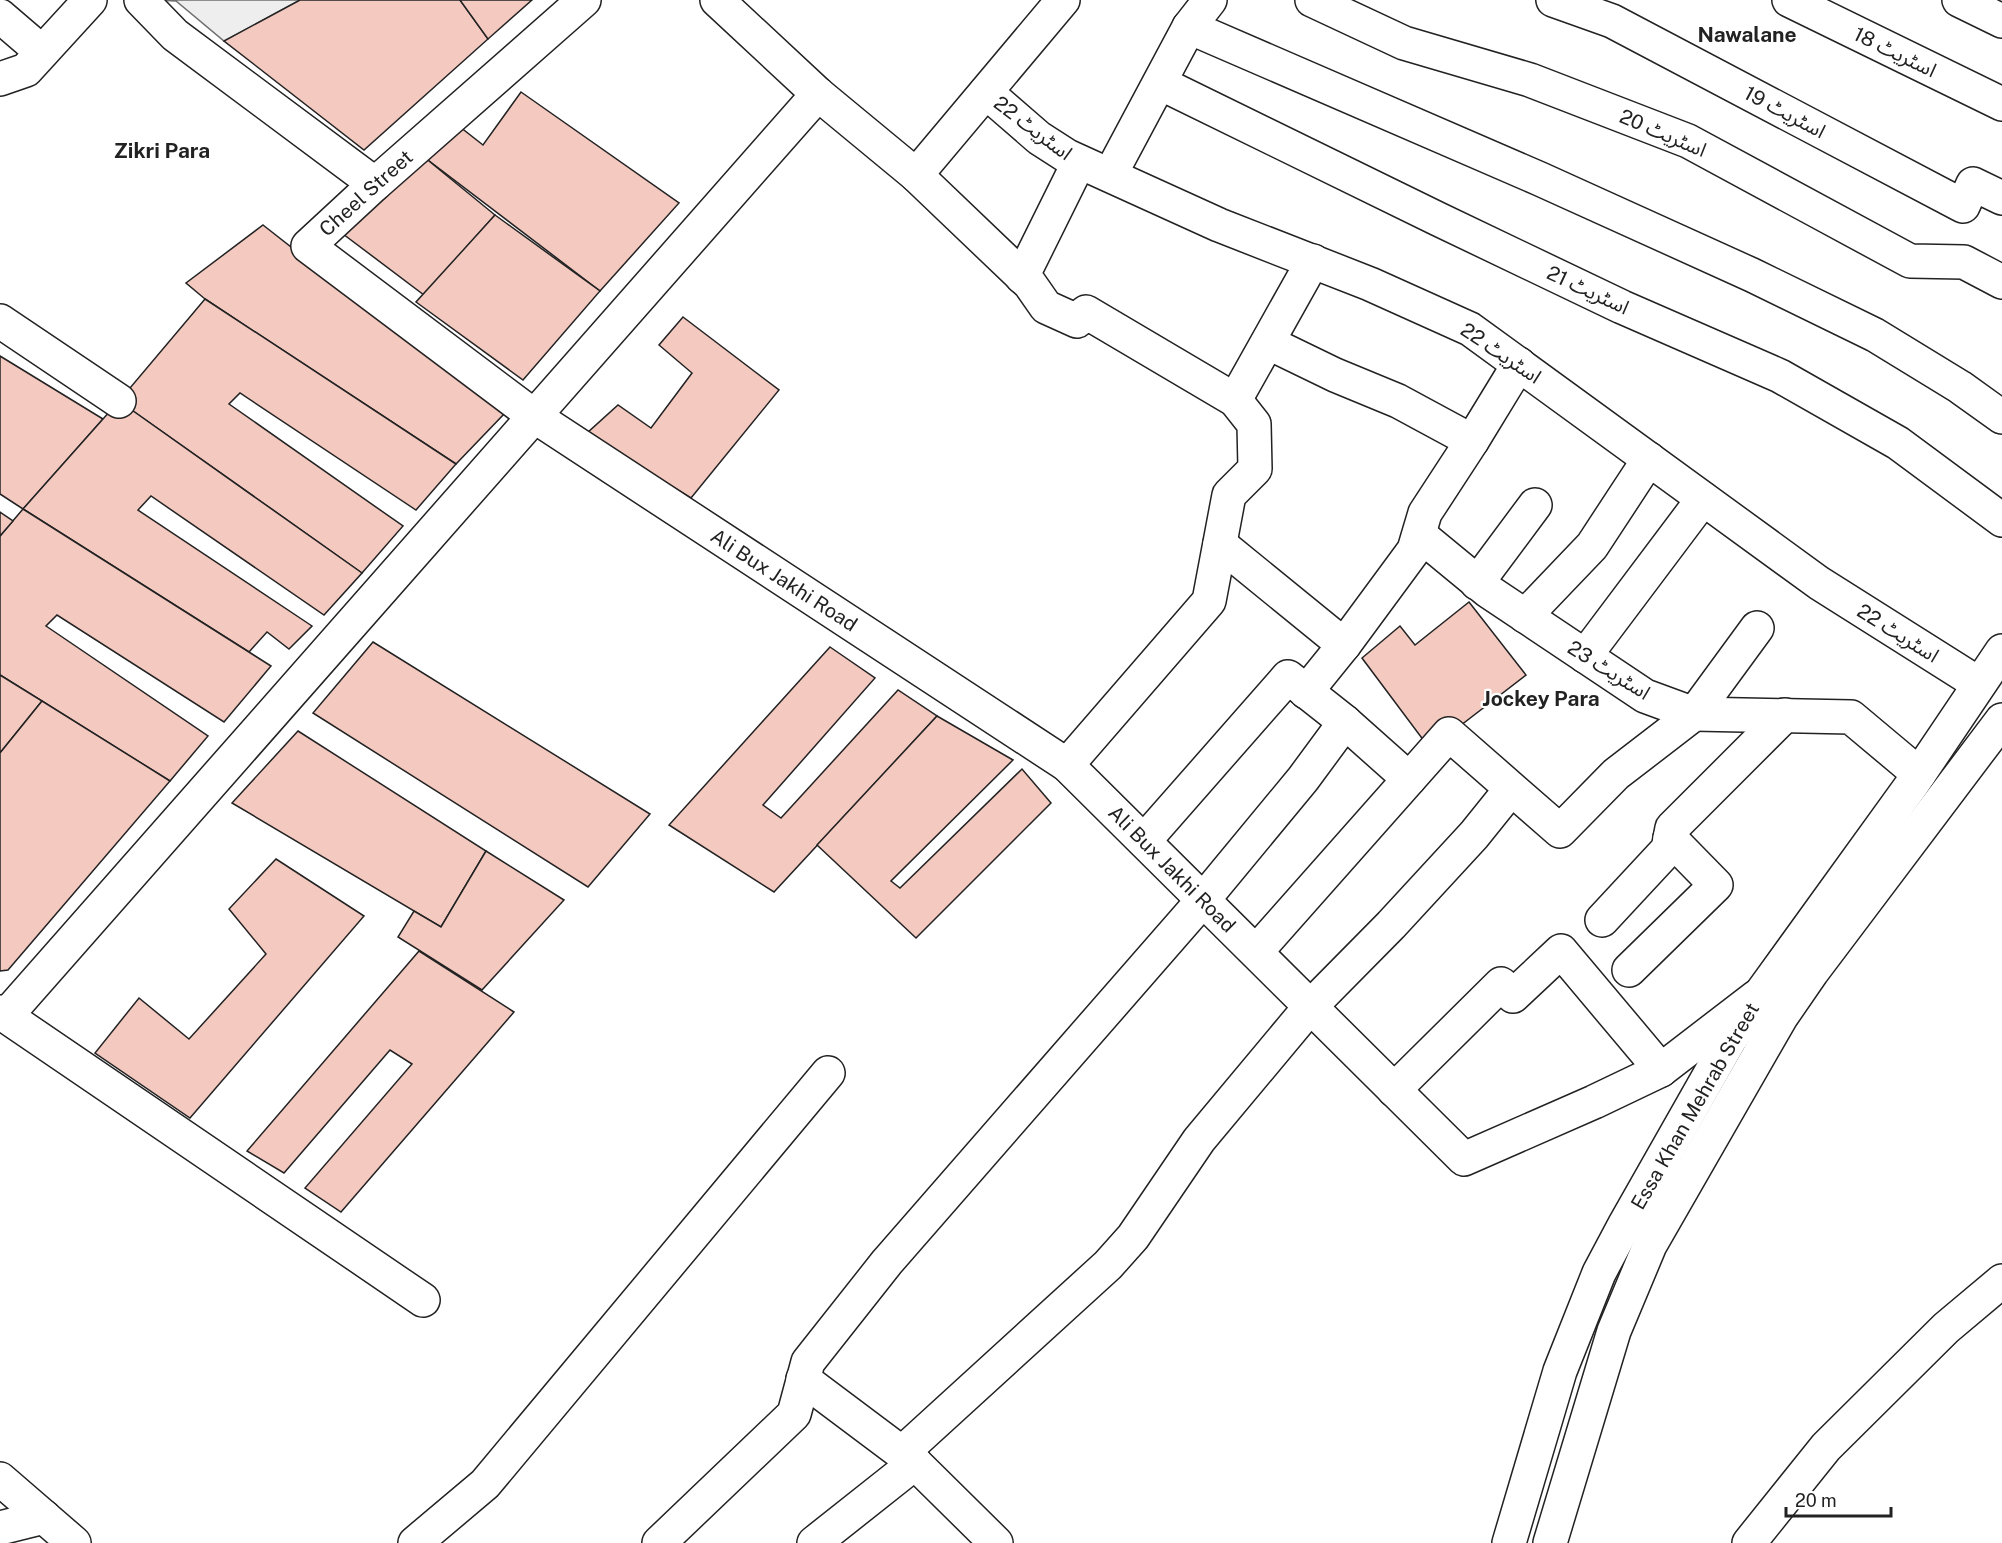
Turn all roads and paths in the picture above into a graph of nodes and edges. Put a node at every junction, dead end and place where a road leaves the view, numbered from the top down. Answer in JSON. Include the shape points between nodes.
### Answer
{"nodes":[{"id":1,"x":90,"y":0,"type":"edge"},
{"id":2,"x":141,"y":0,"type":"edge"},
{"id":3,"x":584,"y":0,"type":"edge"},
{"id":4,"x":717,"y":0,"type":"edge"},
{"id":5,"x":1063,"y":0,"type":"edge"},
{"id":6,"x":1210,"y":0,"type":"edge"},
{"id":7,"x":1312,"y":0,"type":"edge"},
{"id":8,"x":1553,"y":0,"type":"edge"},
{"id":9,"x":1789,"y":0,"type":"edge"},
{"id":10,"x":1959,"y":0,"type":"edge"},
{"id":11,"x":0,"y":16,"type":"edge"},
{"id":12,"x":2002,"y":21,"type":"edge"},
{"id":13,"x":1189,"y":27,"type":"junction"},
{"id":14,"x":42,"y":52,"type":"junction"},
{"id":15,"x":0,"y":79,"type":"edge"},
{"id":16,"x":1160,"y":83,"type":"junction"},
{"id":17,"x":818,"y":94,"type":"junction"},
{"id":18,"x":980,"y":98,"type":"junction"},
{"id":19,"x":2002,"y":104,"type":"edge"},
{"id":20,"x":1079,"y":162,"type":"junction"},
{"id":21,"x":916,"y":175,"type":"junction"},
{"id":22,"x":1110,"y":176,"type":"junction"},
{"id":23,"x":375,"y":183,"type":"junction"},
{"id":24,"x":2002,"y":198,"type":"edge"},
{"id":25,"x":1313,"y":261,"type":"junction"},
{"id":26,"x":1023,"y":277,"type":"junction"},
{"id":27,"x":2002,"y":282,"type":"edge"},
{"id":28,"x":0,"y":321,"type":"edge"},
{"id":29,"x":1269,"y":343,"type":"junction"},
{"id":30,"x":1519,"y":364,"type":"junction"},
{"id":31,"x":1235,"y":400,"type":"junction"},
{"id":32,"x":119,"y":401,"type":"dead end"},
{"id":33,"x":534,"y":416,"type":"junction"},
{"id":34,"x":2002,"y":417,"type":"edge"},
{"id":35,"x":1472,"y":441,"type":"junction"},
{"id":36,"x":1649,"y":459,"type":"junction"},
{"id":37,"x":1703,"y":499,"type":"junction"},
{"id":38,"x":1535,"y":505,"type":"dead end"},
{"id":39,"x":2002,"y":520,"type":"edge"},
{"id":40,"x":1420,"y":535,"type":"junction"},
{"id":41,"x":1220,"y":544,"type":"junction"},
{"id":42,"x":1478,"y":583,"type":"junction"},
{"id":43,"x":1525,"y":616,"type":"junction"},
{"id":44,"x":1757,"y":628,"type":"dead end"},
{"id":45,"x":1344,"y":645,"type":"junction"},
{"id":46,"x":2002,"y":651,"type":"edge"},
{"id":47,"x":1585,"y":656,"type":"junction"},
{"id":48,"x":1978,"y":684,"type":"junction"},
{"id":49,"x":1306,"y":692,"type":"junction"},
{"id":50,"x":1694,"y":714,"type":"junction"},
{"id":51,"x":1785,"y":715,"type":"junction"},
{"id":52,"x":2002,"y":720,"type":"edge"},
{"id":53,"x":1345,"y":722,"type":"junction"},
{"id":54,"x":1067,"y":765,"type":"junction"},
{"id":55,"x":1919,"y":774,"type":"junction"},
{"id":56,"x":1409,"y":779,"type":"junction"},
{"id":57,"x":1510,"y":789,"type":"junction"},
{"id":58,"x":1670,"y":838,"type":"junction"},
{"id":59,"x":1144,"y":841,"type":"junction"},
{"id":60,"x":1203,"y":900,"type":"junction"},
{"id":61,"x":1602,"y":920,"type":"dead end"},
{"id":62,"x":1256,"y":952,"type":"junction"},
{"id":63,"x":1629,"y":970,"type":"dead end"},
{"id":64,"x":1775,"y":999,"type":"junction"},
{"id":65,"x":1310,"y":1007,"type":"junction"},
{"id":66,"x":3,"y":1014,"type":"edge"},
{"id":67,"x":1661,"y":1070,"type":"junction"},
{"id":68,"x":828,"y":1073,"type":"dead end"},
{"id":69,"x":1394,"y":1090,"type":"junction"},
{"id":70,"x":2002,"y":1281,"type":"edge"},
{"id":71,"x":423,"y":1300,"type":"dead end"},
{"id":72,"x":803,"y":1379,"type":"junction"},
{"id":73,"x":909,"y":1458,"type":"junction"},
{"id":74,"x":0,"y":1479,"type":"edge"},
{"id":75,"x":44,"y":1517,"type":"junction"},
{"id":76,"x":0,"y":1528,"type":"edge"},
{"id":77,"x":992,"y":1542,"type":"edge"},
{"id":78,"x":74,"y":1543,"type":"edge"},
{"id":79,"x":415,"y":1543,"type":"edge"},
{"id":80,"x":659,"y":1543,"type":"edge"},
{"id":81,"x":814,"y":1543,"type":"edge"},
{"id":82,"x":1509,"y":1543,"type":"edge"},
{"id":83,"x":1550,"y":1543,"type":"edge"},
{"id":84,"x":1749,"y":1543,"type":"edge"}],
"edges":[{"from":1,"to":14,"type":"street"},
{"from":2,"to":23,"type":"street","via":[[175,34]]},
{"from":3,"to":23,"type":"street","name":"Cheel Street"},
{"from":4,"to":17,"type":"street"},
{"from":5,"to":18,"type":"street"},
{"from":6,"to":13,"type":"street"},
{"from":7,"to":27,"type":"street","name":"اسٹریٹ 20","via":[[1404,43],[1530,80],[1688,141],[1910,261],[1964,262]]},
{"from":8,"to":24,"type":"street","name":"اسٹریٹ 19","via":[[1612,21],[1963,206],[1973,184]]},
{"from":9,"to":19,"type":"street","name":"اسٹریٹ 18"},
{"from":10,"to":12,"type":"street"},
{"from":11,"to":14,"type":"street"},
{"from":13,"to":16,"type":"street"},
{"from":13,"to":34,"type":"street","via":[[1762,280],[1875,335]]},
{"from":14,"to":15,"type":"street","via":[[26,70]]},
{"from":16,"to":22,"type":"street"},
{"from":16,"to":39,"type":"street","name":"اسٹریٹ 21","via":[[1612,302],[1780,376],[1898,443]]},
{"from":17,"to":21,"type":"street"},
{"from":17,"to":33,"type":"street"},
{"from":18,"to":20,"type":"street","name":"اسٹریٹ 22"},
{"from":18,"to":21,"type":"street"},
{"from":20,"to":22,"type":"street","name":"اسٹریٹ 22"},
{"from":20,"to":26,"type":"street"},
{"from":21,"to":26,"type":"street"},
{"from":22,"to":25,"type":"street","name":"اسٹریٹ 22","via":[[1219,225]]},
{"from":23,"to":33,"type":"street","name":"Cheel Street","via":[[308,246]]},
{"from":25,"to":29,"type":"street"},
{"from":25,"to":30,"type":"street","name":"اسٹریٹ 22","via":[[1470,329]]},
{"from":26,"to":31,"type":"street","via":[[1046,307],[1077,321],[1086,312]]},
{"from":28,"to":32,"type":"street"},
{"from":29,"to":31,"type":"street"},
{"from":29,"to":35,"type":"street","via":[[1398,401]]},
{"from":30,"to":35,"type":"street"},
{"from":30,"to":36,"type":"street","name":"اسٹریٹ 22"},
{"from":31,"to":41,"type":"street","via":[[1254,424],[1255,469],[1229,495]]},
{"from":33,"to":54,"type":"street","name":"Ali Bux Jakhi Road"},
{"from":33,"to":66,"type":"street"},
{"from":35,"to":40,"type":"street","via":[[1425,513]]},
{"from":36,"to":37,"type":"street","name":"اسٹریٹ 22"},
{"from":36,"to":43,"type":"street","via":[[1592,546]]},
{"from":37,"to":47,"type":"street"},
{"from":37,"to":48,"type":"street","name":"اسٹریٹ 22","via":[[1819,583]]},
{"from":38,"to":42,"type":"street"},
{"from":40,"to":42,"type":"street","name":"اسٹریٹ 23"},
{"from":40,"to":45,"type":"street","via":[[1414,550]]},
{"from":41,"to":45,"type":"street"},
{"from":41,"to":54,"type":"street","via":[[1209,601]]},
{"from":42,"to":43,"type":"street","name":"اسٹریٹ 23"},
{"from":43,"to":47,"type":"street","name":"اسٹریٹ 23"},
{"from":44,"to":50,"type":"street"},
{"from":45,"to":49,"type":"street"},
{"from":46,"to":48,"type":"street","name":"Essa Khan Mehrab Street"},
{"from":47,"to":50,"type":"street","name":"اسٹریٹ 23","via":[[1645,696]]},
{"from":48,"to":55,"type":"street","name":"Essa Khan Mehrab Street"},
{"from":49,"to":53,"type":"street"},
{"from":49,"to":59,"type":"street","via":[[1287,677]]},
{"from":50,"to":51,"type":"street","name":"اسٹریٹ 23"},
{"from":50,"to":57,"type":"street","via":[[1616,774],[1560,831]]},
{"from":51,"to":55,"type":"street","name":"اسٹریٹ 23","via":[[1851,717]]},
{"from":51,"to":58,"type":"street","via":[[1672,828]]},
{"from":52,"to":64,"type":"street","name":"Essa Khan Mehrab Street","via":[[1812,972]]},
{"from":53,"to":56,"type":"street"},
{"from":53,"to":60,"type":"street"},
{"from":54,"to":59,"type":"street","name":"Ali Bux Jakhi Road"},
{"from":55,"to":64,"type":"street","name":"Essa Khan Mehrab Street"},
{"from":56,"to":57,"type":"street","via":[[1449,734]]},
{"from":56,"to":62,"type":"street"},
{"from":57,"to":65,"type":"street","via":[[1474,835]]},
{"from":58,"to":61,"type":"street","via":[[1668,849]]},
{"from":58,"to":63,"type":"street","via":[[1716,885]]},
{"from":59,"to":60,"type":"street","name":"Ali Bux Jakhi Road"},
{"from":60,"to":62,"type":"street","name":"Ali Bux Jakhi Road"},
{"from":60,"to":72,"type":"street","via":[[887,1262],[808,1362]]},
{"from":62,"to":65,"type":"street","name":"Ali Bux Jakhi Road"},
{"from":64,"to":67,"type":"street","name":"Ali Bux Jakhi Road"},
{"from":64,"to":82,"type":"street","name":"Essa Khan Mehrab Street","via":[[1729,1041],[1599,1273],[1560,1371]]},
{"from":64,"to":83,"type":"street","name":"Essa Khan Mehrab Street","via":[[1650,1245],[1611,1341]]},
{"from":65,"to":69,"type":"street","name":"Ali Bux Jakhi Road"},
{"from":65,"to":73,"type":"street","via":[[1200,1140],[1133,1237]]},
{"from":66,"to":71,"type":"street"},
{"from":67,"to":69,"type":"street","name":"Ali Bux Jakhi Road","via":[[1464,1159]]},
{"from":67,"to":69,"type":"street","via":[[1562,951],[1513,996],[1501,984]]},
{"from":68,"to":79,"type":"street","via":[[485,1484]]},
{"from":70,"to":84,"type":"street","via":[[1946,1328],[1826,1447]]},
{"from":72,"to":73,"type":"street"},
{"from":72,"to":80,"type":"street","via":[[794,1414]]},
{"from":73,"to":77,"type":"street"},
{"from":73,"to":81,"type":"street"},
{"from":74,"to":75,"type":"street"},
{"from":75,"to":76,"type":"street"},
{"from":75,"to":78,"type":"street"}]}
